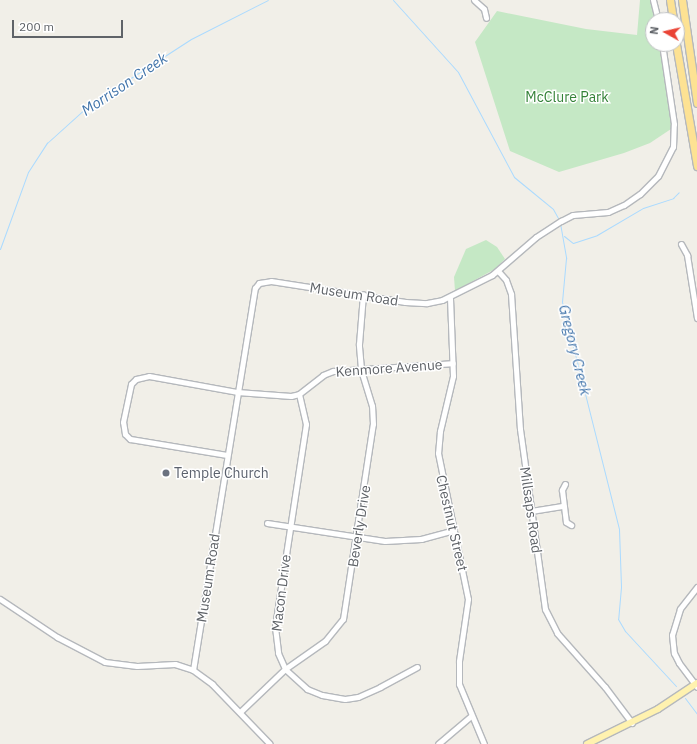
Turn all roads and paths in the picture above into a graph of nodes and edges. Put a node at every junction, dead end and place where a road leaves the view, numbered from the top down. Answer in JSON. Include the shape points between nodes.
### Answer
{"nodes":[{"id":1,"x":474,"y":0,"type":"edge"},
{"id":2,"x":652,"y":0,"type":"edge"},
{"id":3,"x":670,"y":0,"type":"edge"},
{"id":4,"x":682,"y":0,"type":"edge"},
{"id":5,"x":656,"y":12,"type":"edge"},
{"id":6,"x":672,"y":12,"type":"edge"},
{"id":7,"x":486,"y":18,"type":"dead end"},
{"id":8,"x":663,"y":52,"type":"edge"},
{"id":9,"x":677,"y":52,"type":"edge"},
{"id":10,"x":697,"y":103,"type":"edge"},
{"id":11,"x":697,"y":166,"type":"edge"},
{"id":12,"x":681,"y":244,"type":"dead end"},
{"id":13,"x":498,"y":271,"type":"junction"},
{"id":14,"x":363,"y":294,"type":"junction"},
{"id":15,"x":450,"y":298,"type":"junction"},
{"id":16,"x":697,"y":318,"type":"edge"},
{"id":17,"x":454,"y":363,"type":"junction"},
{"id":18,"x":361,"y":369,"type":"junction"},
{"id":19,"x":237,"y":392,"type":"junction"},
{"id":20,"x":299,"y":394,"type":"junction"},
{"id":21,"x":227,"y":455,"type":"junction"},
{"id":22,"x":565,"y":484,"type":"dead end"},
{"id":23,"x":564,"y":506,"type":"junction"},
{"id":24,"x":531,"y":511,"type":"junction"},
{"id":25,"x":267,"y":523,"type":"dead end"},
{"id":26,"x":572,"y":525,"type":"dead end"},
{"id":27,"x":290,"y":527,"type":"junction"},
{"id":28,"x":454,"y":530,"type":"junction"},
{"id":29,"x":357,"y":538,"type":"junction"},
{"id":30,"x":697,"y":587,"type":"edge"},
{"id":31,"x":0,"y":599,"type":"edge"},
{"id":32,"x":417,"y":667,"type":"dead end"},
{"id":33,"x":286,"y":669,"type":"junction"},
{"id":34,"x":193,"y":670,"type":"junction"},
{"id":35,"x":696,"y":685,"type":"edge"},
{"id":36,"x":240,"y":712,"type":"junction"},
{"id":37,"x":471,"y":716,"type":"junction"},
{"id":38,"x":632,"y":723,"type":"junction"},
{"id":39,"x":270,"y":744,"type":"edge"},
{"id":40,"x":438,"y":744,"type":"edge"},
{"id":41,"x":484,"y":744,"type":"edge"},
{"id":42,"x":587,"y":744,"type":"edge"}],
"edges":[{"from":1,"to":7,"type":"street","via":[[484,9]]},
{"from":2,"to":5,"type":"street"},
{"from":3,"to":6,"type":"highway"},
{"from":4,"to":10,"type":"highway"},
{"from":8,"to":13,"type":"street","name":"Museum Road","via":[[675,136],[664,168],[640,194],[624,205],[600,214],[573,215],[559,222],[536,237]]},
{"from":9,"to":11,"type":"highway"},
{"from":12,"to":16,"type":"street","via":[[687,254]]},
{"from":13,"to":15,"type":"street","name":"Museum Road"},
{"from":13,"to":24,"type":"street","name":"Millsaps Road","via":[[506,280],[511,294],[520,429]]},
{"from":14,"to":15,"type":"street","name":"Museum Road","via":[[421,303]]},
{"from":14,"to":18,"type":"street","name":"Beverly Drive","via":[[359,325]]},
{"from":14,"to":19,"type":"street","name":"Museum Road","via":[[271,281],[259,284],[252,294]]},
{"from":15,"to":17,"type":"street","name":"Chestnut Street"},
{"from":17,"to":18,"type":"street","name":"Kenmore Avenue"},
{"from":17,"to":28,"type":"street","name":"Chestnut Street","via":[[452,389],[442,418],[438,453]]},
{"from":18,"to":20,"type":"street","name":"Kenmore Avenue","via":[[334,371],[323,375]]},
{"from":18,"to":29,"type":"street","name":"Beverly Drive","via":[[369,394],[373,424]]},
{"from":19,"to":20,"type":"street","via":[[284,397]]},
{"from":19,"to":21,"type":"street","name":"Museum Road"},
{"from":19,"to":21,"type":"street","via":[[142,377],[131,384],[123,422],[125,434],[136,441]]},
{"from":20,"to":27,"type":"street","name":"Macon Drive","via":[[306,424]]},
{"from":21,"to":34,"type":"street","name":"Museum Road"},
{"from":22,"to":23,"type":"street","via":[[562,490]]},
{"from":23,"to":24,"type":"street"},
{"from":23,"to":26,"type":"street","via":[[566,522]]},
{"from":24,"to":38,"type":"street","name":"Millsaps Road","via":[[544,603],[550,621]]},
{"from":25,"to":27,"type":"street"},
{"from":27,"to":29,"type":"street"},
{"from":27,"to":33,"type":"street","name":"Macon Drive","via":[[275,627],[278,653]]},
{"from":28,"to":29,"type":"street","via":[[403,541]]},
{"from":28,"to":37,"type":"street","name":"Chestnut Street","via":[[468,599],[458,677]]},
{"from":29,"to":33,"type":"street","name":"Beverly Drive","via":[[343,619],[325,641]]},
{"from":30,"to":35,"type":"street","via":[[680,609],[672,634],[674,653],[679,664]]},
{"from":31,"to":34,"type":"street","via":[[57,637],[104,662],[136,666],[175,664]]},
{"from":32,"to":33,"type":"street","name":"Macon Drive","via":[[358,697],[345,699],[307,689]]},
{"from":33,"to":36,"type":"street","name":"Beverly Drive"},
{"from":34,"to":36,"type":"street","via":[[212,684]]},
{"from":35,"to":38,"type":"main road"},
{"from":36,"to":39,"type":"street"},
{"from":37,"to":40,"type":"street"},
{"from":37,"to":41,"type":"street","name":"Chestnut Street"},
{"from":38,"to":42,"type":"main road"}]}
